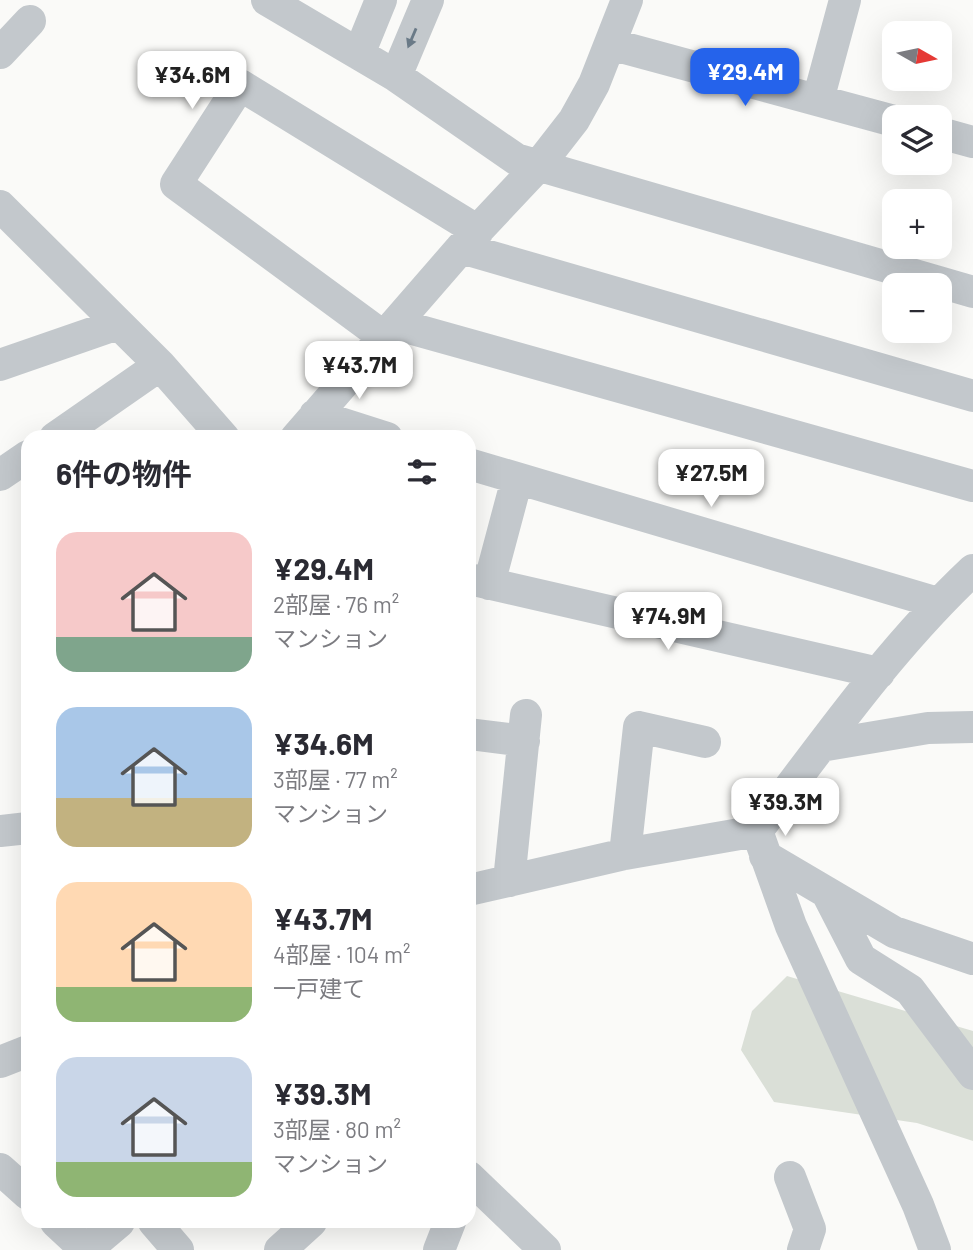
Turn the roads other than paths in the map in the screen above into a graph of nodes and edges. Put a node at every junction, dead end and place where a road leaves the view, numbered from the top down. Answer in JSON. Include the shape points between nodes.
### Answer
{"nodes":[{"id":1,"x":267,"y":0,"type":"edge"},
{"id":2,"x":380,"y":0,"type":"edge"},
{"id":3,"x":428,"y":0,"type":"edge"},
{"id":4,"x":627,"y":0,"type":"edge"},
{"id":5,"x":845,"y":0,"type":"edge"},
{"id":6,"x":30,"y":22,"type":"dead end"},
{"id":7,"x":610,"y":44,"type":"junction"},
{"id":8,"x":0,"y":53,"type":"edge"},
{"id":9,"x":359,"y":54,"type":"junction"},
{"id":10,"x":396,"y":76,"type":"junction"},
{"id":11,"x":818,"y":100,"type":"junction"},
{"id":12,"x":882,"y":118,"type":"edge"},
{"id":13,"x":952,"y":136,"type":"edge"},
{"id":14,"x":973,"y":142,"type":"edge"},
{"id":15,"x":539,"y":165,"type":"junction"},
{"id":16,"x":0,"y":206,"type":"edge"},
{"id":17,"x":470,"y":240,"type":"junction"},
{"id":18,"x":973,"y":292,"type":"edge"},
{"id":19,"x":118,"y":324,"type":"junction"},
{"id":20,"x":389,"y":330,"type":"junction"},
{"id":21,"x":0,"y":365,"type":"edge"},
{"id":22,"x":160,"y":365,"type":"junction"},
{"id":23,"x":973,"y":396,"type":"edge"},
{"id":24,"x":305,"y":426,"type":"edge"},
{"id":25,"x":67,"y":430,"type":"edge"},
{"id":26,"x":217,"y":430,"type":"edge"},
{"id":27,"x":332,"y":430,"type":"edge"},
{"id":28,"x":21,"y":461,"type":"edge"},
{"id":29,"x":476,"y":466,"type":"edge"},
{"id":30,"x":0,"y":475,"type":"edge"},
{"id":31,"x":517,"y":479,"type":"junction"},
{"id":32,"x":973,"y":486,"type":"edge"},
{"id":33,"x":973,"y":570,"type":"edge"},
{"id":34,"x":479,"y":582,"type":"edge"},
{"id":35,"x":938,"y":603,"type":"junction"},
{"id":36,"x":879,"y":673,"type":"junction"},
{"id":37,"x":973,"y":727,"type":"edge"},
{"id":38,"x":476,"y":733,"type":"edge"},
{"id":39,"x":705,"y":741,"type":"dead end"},
{"id":40,"x":821,"y":746,"type":"junction"},
{"id":41,"x":21,"y":829,"type":"edge"},
{"id":42,"x":0,"y":831,"type":"edge"},
{"id":43,"x":761,"y":843,"type":"junction"},
{"id":44,"x":625,"y":854,"type":"junction"},
{"id":45,"x":509,"y":881,"type":"junction"},
{"id":46,"x":476,"y":888,"type":"edge"},
{"id":47,"x":827,"y":893,"type":"junction"},
{"id":48,"x":973,"y":959,"type":"edge"},
{"id":49,"x":21,"y":1054,"type":"edge"},
{"id":50,"x":0,"y":1062,"type":"edge"},
{"id":51,"x":973,"y":1074,"type":"edge"},
{"id":52,"x":0,"y":1168,"type":"edge"},
{"id":53,"x":790,"y":1177,"type":"dead end"},
{"id":54,"x":476,"y":1184,"type":"edge"},
{"id":55,"x":21,"y":1188,"type":"edge"},
{"id":56,"x":62,"y":1228,"type":"edge"},
{"id":57,"x":112,"y":1228,"type":"edge"},
{"id":58,"x":159,"y":1228,"type":"edge"},
{"id":59,"x":304,"y":1228,"type":"edge"},
{"id":60,"x":448,"y":1228,"type":"edge"},
{"id":61,"x":86,"y":1250,"type":"edge"},
{"id":62,"x":178,"y":1250,"type":"edge"},
{"id":63,"x":280,"y":1250,"type":"edge"},
{"id":64,"x":439,"y":1250,"type":"edge"},
{"id":65,"x":545,"y":1250,"type":"edge"},
{"id":66,"x":803,"y":1250,"type":"edge"},
{"id":67,"x":935,"y":1250,"type":"edge"}],
"edges":[{"from":1,"to":9,"type":"street"},
{"from":2,"to":9,"type":"street"},
{"from":3,"to":10,"type":"street","one_way":true},
{"from":4,"to":7,"type":"street"},
{"from":5,"to":11,"type":"street"},
{"from":6,"to":8,"type":"street"},
{"from":7,"to":11,"type":"street"},
{"from":7,"to":15,"type":"street","via":[[574,120]]},
{"from":9,"to":10,"type":"street"},
{"from":10,"to":15,"type":"street","via":[[516,159]]},
{"from":11,"to":12,"type":"street"},
{"from":13,"to":14,"type":"street"},
{"from":15,"to":17,"type":"street"},
{"from":15,"to":18,"type":"street"},
{"from":16,"to":19,"type":"street"},
{"from":17,"to":20,"type":"street"},
{"from":17,"to":20,"type":"street","via":[[240,85],[176,184]]},
{"from":17,"to":23,"type":"street"},
{"from":19,"to":21,"type":"street"},
{"from":19,"to":22,"type":"street"},
{"from":20,"to":24,"type":"street"},
{"from":20,"to":32,"type":"street"},
{"from":22,"to":25,"type":"street"},
{"from":22,"to":26,"type":"street"},
{"from":24,"to":27,"type":"street"},
{"from":28,"to":30,"type":"street"},
{"from":29,"to":31,"type":"street"},
{"from":31,"to":34,"type":"street"},
{"from":31,"to":35,"type":"street"},
{"from":33,"to":35,"type":"street"},
{"from":34,"to":36,"type":"street"},
{"from":35,"to":36,"type":"street"},
{"from":36,"to":40,"type":"street"},
{"from":37,"to":40,"type":"street","via":[[928,728]]},
{"from":38,"to":45,"type":"street","via":[[525,728]]},
{"from":39,"to":44,"type":"street","via":[[639,727]]},
{"from":40,"to":43,"type":"street"},
{"from":41,"to":42,"type":"street"},
{"from":43,"to":44,"type":"street"},
{"from":43,"to":47,"type":"street"},
{"from":43,"to":67,"type":"street","via":[[790,926]]},
{"from":44,"to":45,"type":"street"},
{"from":45,"to":46,"type":"street"},
{"from":47,"to":48,"type":"street","via":[[894,932]]},
{"from":47,"to":51,"type":"street","via":[[861,959],[910,990]]},
{"from":49,"to":50,"type":"street"},
{"from":52,"to":55,"type":"street"},
{"from":53,"to":66,"type":"street","via":[[810,1229]]},
{"from":54,"to":65,"type":"street"},
{"from":56,"to":61,"type":"street"},
{"from":57,"to":61,"type":"street"},
{"from":58,"to":62,"type":"street"},
{"from":59,"to":63,"type":"street"},
{"from":60,"to":64,"type":"street"}]}
